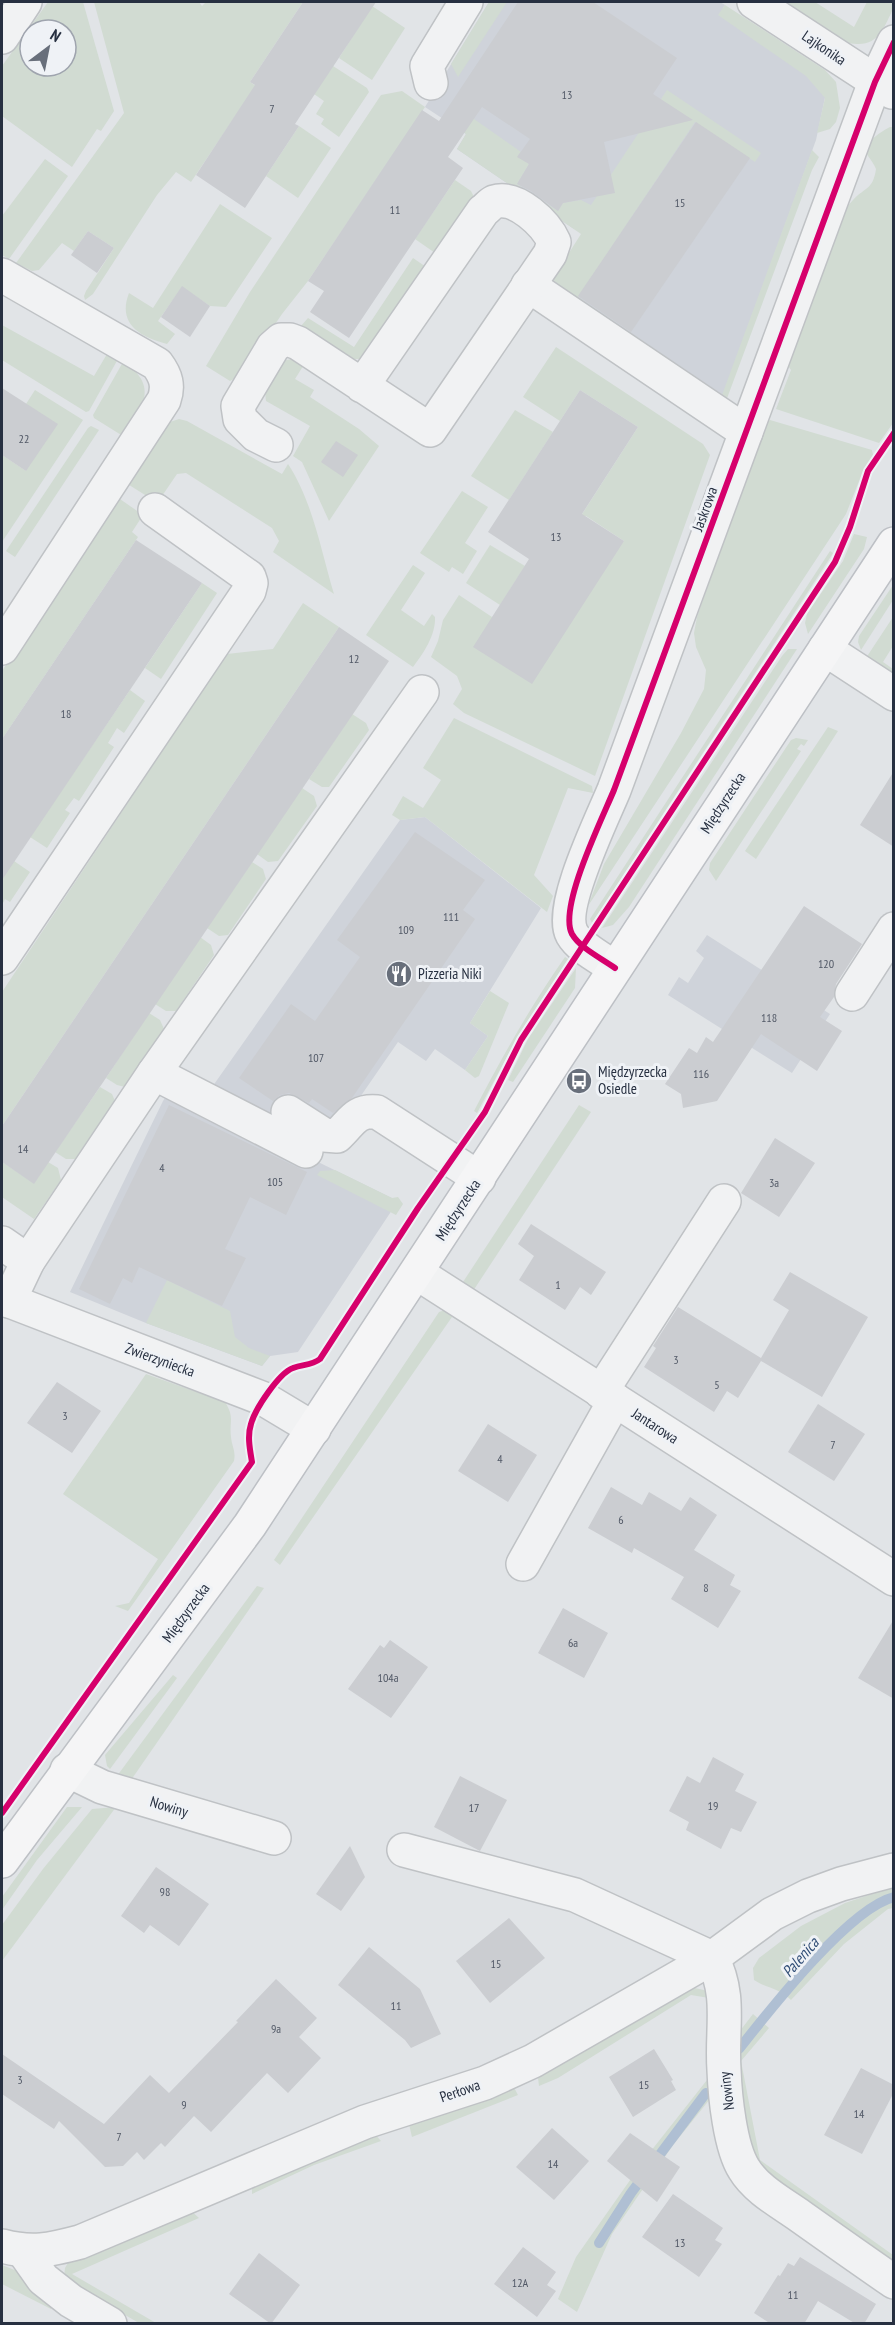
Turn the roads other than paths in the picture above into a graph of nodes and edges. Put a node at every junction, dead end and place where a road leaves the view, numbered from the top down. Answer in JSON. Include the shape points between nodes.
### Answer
{"nodes":[{"id":1,"x":25,"y":2,"type":"edge"},
{"id":2,"x":466,"y":2,"type":"edge"},
{"id":3,"x":754,"y":2,"type":"edge"},
{"id":4,"x":2,"y":37,"type":"edge"},
{"id":5,"x":894,"y":42,"type":"edge"},
{"id":6,"x":431,"y":83,"type":"dead end"},
{"id":7,"x":884,"y":88,"type":"edge"},
{"id":8,"x":2,"y":274,"type":"edge"},
{"id":9,"x":528,"y":285,"type":"junction"},
{"id":10,"x":362,"y":386,"type":"junction"},
{"id":11,"x":746,"y":432,"type":"junction"},
{"id":12,"x":276,"y":445,"type":"dead end"},
{"id":13,"x":155,"y":510,"type":"dead end"},
{"id":14,"x":894,"y":544,"type":"edge"},
{"id":15,"x":2,"y":648,"type":"edge"},
{"id":16,"x":825,"y":649,"type":"junction"},
{"id":17,"x":422,"y":692,"type":"dead end"},
{"id":18,"x":894,"y":694,"type":"edge"},
{"id":19,"x":894,"y":929,"type":"edge"},
{"id":20,"x":2,"y":958,"type":"edge"},
{"id":21,"x":615,"y":968,"type":"junction"},
{"id":22,"x":852,"y":994,"type":"dead end"},
{"id":23,"x":154,"y":1073,"type":"junction"},
{"id":24,"x":288,"y":1112,"type":"dead end"},
{"id":25,"x":306,"y":1151,"type":"dead end"},
{"id":26,"x":479,"y":1178,"type":"junction"},
{"id":27,"x":724,"y":1201,"type":"dead end"},
{"id":28,"x":15,"y":1252,"type":"edge"},
{"id":29,"x":417,"y":1274,"type":"junction"},
{"id":30,"x":5,"y":1299,"type":"edge"},
{"id":31,"x":608,"y":1396,"type":"junction"},
{"id":32,"x":314,"y":1429,"type":"junction"},
{"id":33,"x":523,"y":1564,"type":"dead end"},
{"id":34,"x":894,"y":1579,"type":"edge"},
{"id":35,"x":67,"y":1770,"type":"junction"},
{"id":36,"x":274,"y":1838,"type":"dead end"},
{"id":37,"x":404,"y":1850,"type":"dead end"},
{"id":38,"x":2,"y":1861,"type":"edge"},
{"id":39,"x":894,"y":1870,"type":"edge"},
{"id":40,"x":712,"y":1958,"type":"junction"},
{"id":41,"x":13,"y":2249,"type":"edge"},
{"id":42,"x":894,"y":2282,"type":"edge"},
{"id":43,"x":110,"y":2324,"type":"edge"}],
"edges":[{"from":1,"to":4,"type":"street"},
{"from":2,"to":6,"type":"street","via":[[428,66]]},
{"from":3,"to":7,"type":"street","name":"Lajkonika"},
{"from":5,"to":7,"type":"street","name":"Jaskrowa"},
{"from":7,"to":11,"type":"street","name":"Jaskrowa"},
{"from":8,"to":15,"type":"street","via":[[157,364],[164,372],[167,391],[129,456]]},
{"from":9,"to":10,"type":"street","via":[[430,430]]},
{"from":9,"to":10,"type":"street","via":[[554,242],[544,223],[516,204],[493,202]]},
{"from":9,"to":11,"type":"street"},
{"from":10,"to":12,"type":"street","via":[[298,343],[281,340],[238,406],[240,419],[256,435]]},
{"from":11,"to":21,"type":"street","name":"Jaskrowa","via":[[573,892],[568,925],[573,936]]},
{"from":13,"to":20,"type":"street","via":[[240,569],[249,577],[249,591]]},
{"from":14,"to":16,"type":"main road","name":"Międzyrzecka"},
{"from":16,"to":18,"type":"street"},
{"from":16,"to":21,"type":"main road","name":"Międzyrzecka"},
{"from":17,"to":23,"type":"street"},
{"from":19,"to":22,"type":"street"},
{"from":21,"to":26,"type":"main road","name":"Międzyrzecka"},
{"from":23,"to":25,"type":"street"},
{"from":23,"to":28,"type":"street"},
{"from":24,"to":26,"type":"street","via":[[324,1135],[338,1136],[357,1115],[377,1112]]},
{"from":26,"to":29,"type":"main road","name":"Międzyrzecka"},
{"from":27,"to":31,"type":"street"},
{"from":28,"to":30,"type":"street"},
{"from":29,"to":31,"type":"street","name":"Jantarowa"},
{"from":29,"to":32,"type":"main road","name":"Międzyrzecka"},
{"from":30,"to":32,"type":"street","name":"Zwierzyniecka","via":[[264,1399]]},
{"from":31,"to":33,"type":"street"},
{"from":31,"to":34,"type":"street","name":"Jantarowa"},
{"from":32,"to":35,"type":"main road","name":"Międzyrzecka","via":[[229,1555]]},
{"from":35,"to":36,"type":"street","name":"Nowiny","via":[[102,1787]]},
{"from":35,"to":38,"type":"main road","name":"Międzyrzecka"},
{"from":37,"to":40,"type":"street","via":[[575,1895]]},
{"from":39,"to":40,"type":"street","name":"Perłowa","via":[[808,1896],[772,1914]]},
{"from":40,"to":41,"type":"street","name":"Perłowa","via":[[533,2061],[485,2083],[365,2122],[80,2242],[57,2248]]},
{"from":40,"to":42,"type":"street","name":"Nowiny","via":[[721,1975],[725,1998],[724,2070],[733,2137],[743,2168],[774,2198]]},
{"from":41,"to":43,"type":"street","via":[[71,2301]]}]}
